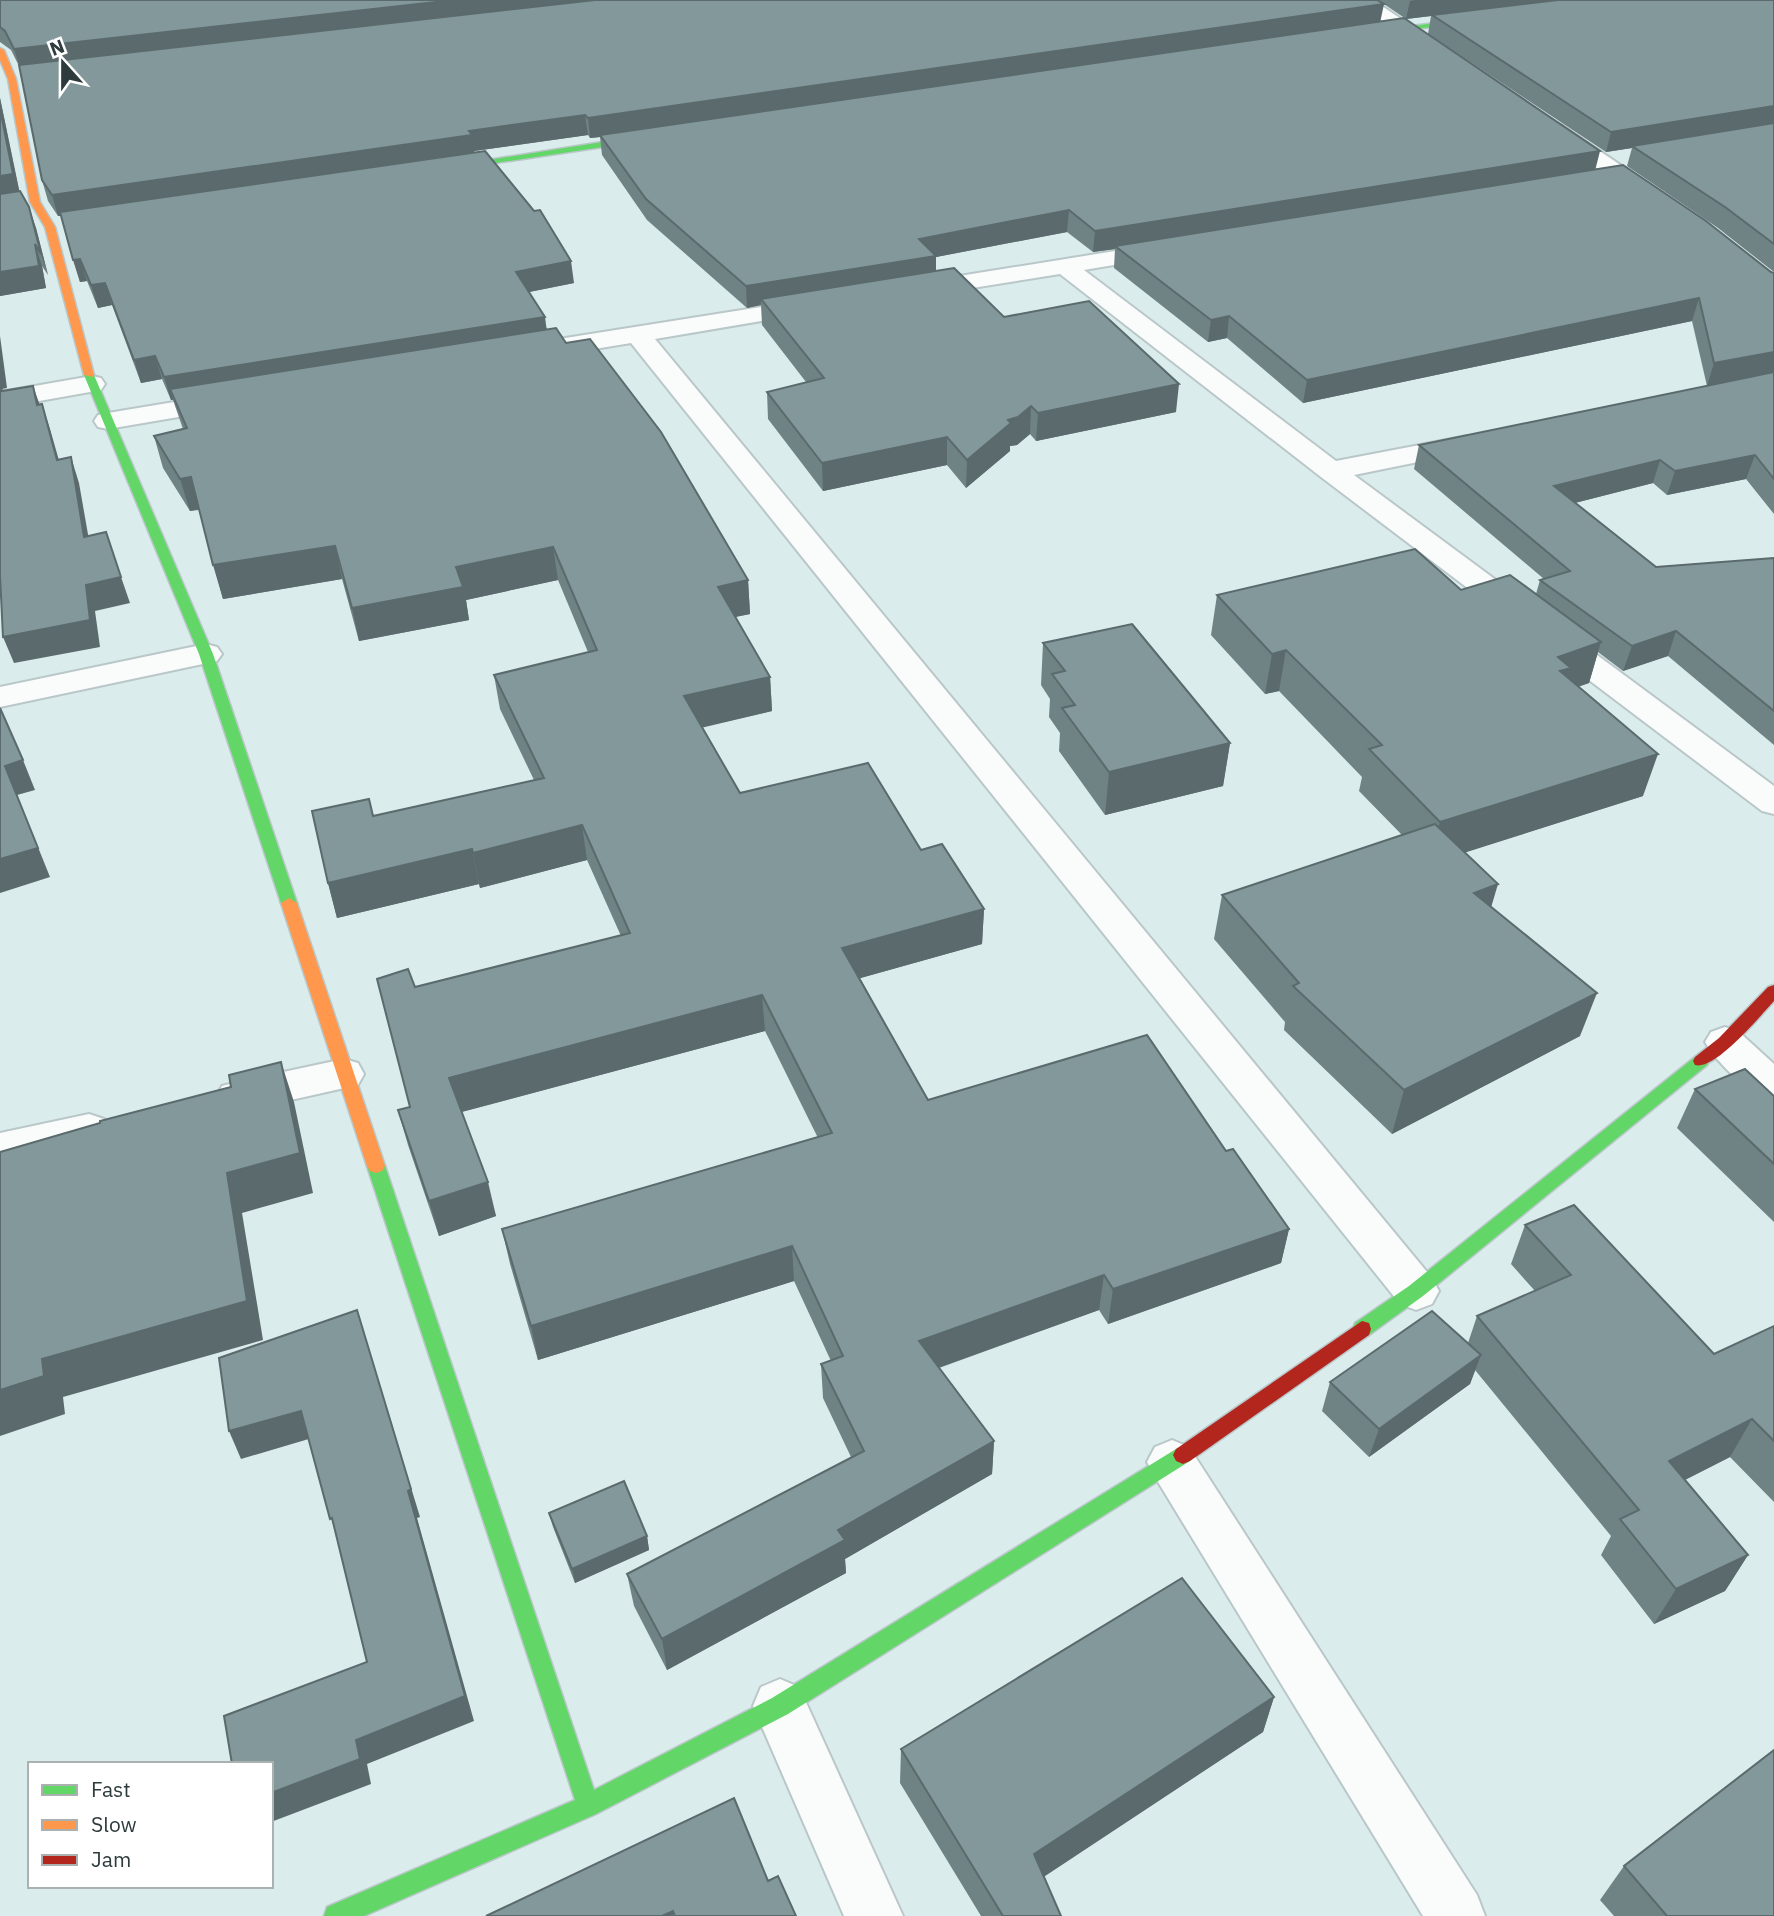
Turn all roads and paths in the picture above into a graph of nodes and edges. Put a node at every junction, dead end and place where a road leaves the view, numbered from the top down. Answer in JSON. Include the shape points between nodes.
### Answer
{"nodes":[{"id":1,"x":1361,"y":0,"type":"edge"},
{"id":2,"x":1495,"y":17,"type":"edge"},
{"id":3,"x":1404,"y":27,"type":"junction"},
{"id":4,"x":1349,"y":36,"type":"edge"},
{"id":5,"x":0,"y":50,"type":"edge"},
{"id":6,"x":1448,"y":57,"type":"edge"},
{"id":7,"x":13,"y":78,"type":"edge"},
{"id":8,"x":1536,"y":117,"type":"edge"},
{"id":9,"x":664,"y":136,"type":"edge"},
{"id":10,"x":432,"y":170,"type":"edge"},
{"id":11,"x":35,"y":202,"type":"junction"},
{"id":12,"x":12,"y":205,"type":"edge"},
{"id":13,"x":1666,"y":206,"type":"edge"},
{"id":14,"x":1187,"y":247,"type":"edge"},
{"id":15,"x":1064,"y":266,"type":"junction"},
{"id":16,"x":899,"y":292,"type":"edge"},
{"id":17,"x":830,"y":303,"type":"edge"},
{"id":18,"x":637,"y":334,"type":"junction"},
{"id":19,"x":514,"y":354,"type":"edge"},
{"id":20,"x":92,"y":384,"type":"junction"},
{"id":21,"x":254,"y":396,"type":"edge"},
{"id":22,"x":0,"y":400,"type":"edge"},
{"id":23,"x":108,"y":421,"type":"junction"},
{"id":24,"x":1492,"y":439,"type":"edge"},
{"id":25,"x":1331,"y":471,"type":"junction"},
{"id":26,"x":206,"y":654,"type":"junction"},
{"id":27,"x":0,"y":697,"type":"edge"},
{"id":28,"x":1774,"y":803,"type":"edge"},
{"id":29,"x":1774,"y":991,"type":"edge"},
{"id":30,"x":1725,"y":1042,"type":"junction"},
{"id":31,"x":344,"y":1074,"type":"junction"},
{"id":32,"x":1774,"y":1088,"type":"edge"},
{"id":33,"x":199,"y":1106,"type":"edge"},
{"id":34,"x":119,"y":1123,"type":"edge"},
{"id":35,"x":0,"y":1149,"type":"edge"},
{"id":36,"x":1416,"y":1291,"type":"junction"},
{"id":37,"x":1172,"y":1462,"type":"junction"},
{"id":38,"x":780,"y":1706,"type":"junction"},
{"id":39,"x":589,"y":1806,"type":"junction"},
{"id":40,"x":336,"y":1916,"type":"edge"},
{"id":41,"x":874,"y":1916,"type":"edge"},
{"id":42,"x":1456,"y":1916,"type":"edge"}],
"edges":[{"from":1,"to":3,"type":"street"},
{"from":2,"to":3,"type":"street"},
{"from":3,"to":4,"type":"street"},
{"from":3,"to":6,"type":"street"},
{"from":5,"to":7,"type":"street"},
{"from":7,"to":11,"type":"street"},
{"from":8,"to":13,"type":"street","via":[[1599,171],[1625,167]]},
{"from":9,"to":10,"type":"street"},
{"from":11,"to":12,"type":"street"},
{"from":11,"to":20,"type":"street","via":[[57,226]]},
{"from":14,"to":15,"type":"street"},
{"from":15,"to":16,"type":"street"},
{"from":15,"to":25,"type":"street"},
{"from":17,"to":18,"type":"street"},
{"from":18,"to":19,"type":"street"},
{"from":18,"to":36,"type":"street"},
{"from":20,"to":22,"type":"street"},
{"from":20,"to":23,"type":"street"},
{"from":21,"to":23,"type":"street"},
{"from":23,"to":26,"type":"street"},
{"from":24,"to":25,"type":"street"},
{"from":25,"to":28,"type":"street"},
{"from":26,"to":27,"type":"street"},
{"from":26,"to":31,"type":"street"},
{"from":29,"to":30,"type":"street"},
{"from":30,"to":32,"type":"street"},
{"from":30,"to":36,"type":"street"},
{"from":31,"to":33,"type":"street"},
{"from":31,"to":39,"type":"street"},
{"from":34,"to":35,"type":"street"},
{"from":36,"to":37,"type":"street"},
{"from":37,"to":38,"type":"street"},
{"from":37,"to":42,"type":"street"},
{"from":38,"to":39,"type":"street"},
{"from":38,"to":41,"type":"street"},
{"from":39,"to":40,"type":"street"}]}
